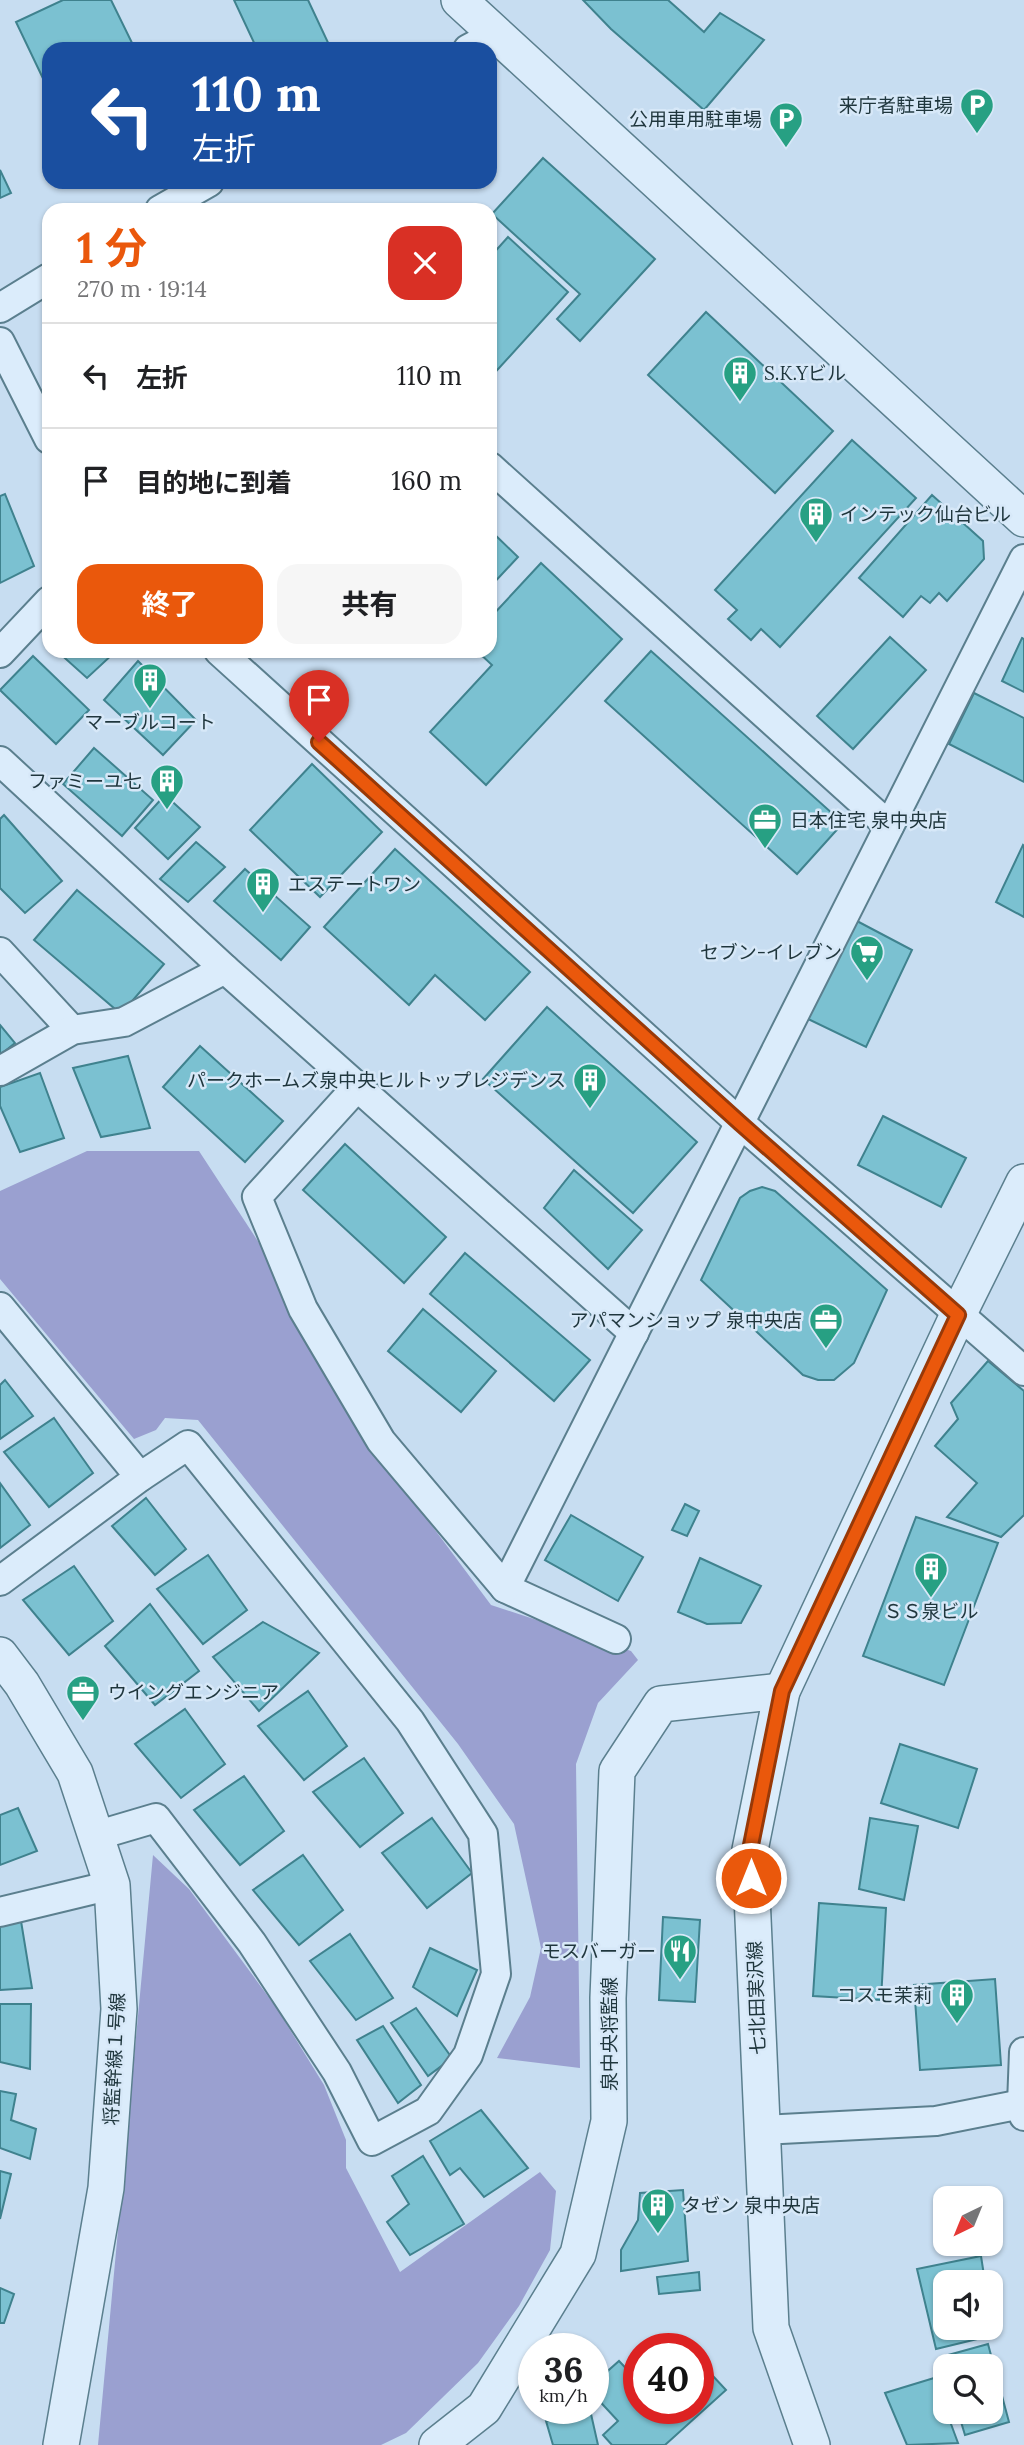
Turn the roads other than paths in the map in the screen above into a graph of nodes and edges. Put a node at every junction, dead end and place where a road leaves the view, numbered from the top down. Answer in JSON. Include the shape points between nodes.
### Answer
{"nodes":[{"id":1,"x":459,"y":0,"type":"edge"},
{"id":2,"x":482,"y":41,"type":"edge"},
{"id":3,"x":497,"y":54,"type":"edge"},
{"id":4,"x":200,"y":195,"type":"edge"},
{"id":5,"x":179,"y":203,"type":"edge"},
{"id":6,"x":42,"y":282,"type":"edge"},
{"id":7,"x":0,"y":308,"type":"edge"},
{"id":8,"x":0,"y":342,"type":"edge"},
{"id":9,"x":42,"y":425,"type":"edge"},
{"id":10,"x":497,"y":473,"type":"edge"},
{"id":11,"x":1024,"y":519,"type":"edge"},
{"id":12,"x":1024,"y":558,"type":"edge"},
{"id":13,"x":42,"y":608,"type":"edge"},
{"id":14,"x":0,"y":653,"type":"edge"},
{"id":15,"x":227,"y":658,"type":"edge"},
{"id":16,"x":0,"y":761,"type":"edge"},
{"id":17,"x":889,"y":826,"type":"junction"},
{"id":18,"x":0,"y":952,"type":"edge"},
{"id":19,"x":225,"y":969,"type":"junction"},
{"id":20,"x":72,"y":1030,"type":"junction"},
{"id":21,"x":0,"y":1071,"type":"edge"},
{"id":22,"x":357,"y":1087,"type":"junction"},
{"id":23,"x":740,"y":1123,"type":"junction"},
{"id":24,"x":1024,"y":1182,"type":"edge"},
{"id":25,"x":0,"y":1307,"type":"edge"},
{"id":26,"x":958,"y":1315,"type":"junction"},
{"id":27,"x":634,"y":1333,"type":"junction"},
{"id":28,"x":1024,"y":1371,"type":"edge"},
{"id":29,"x":140,"y":1477,"type":"junction"},
{"id":30,"x":0,"y":1581,"type":"edge"},
{"id":31,"x":505,"y":1588,"type":"junction"},
{"id":32,"x":616,"y":1639,"type":"dead end"},
{"id":33,"x":0,"y":1655,"type":"edge"},
{"id":34,"x":782,"y":1691,"type":"junction"},
{"id":35,"x":95,"y":1836,"type":"junction"},
{"id":36,"x":112,"y":1885,"type":"junction"},
{"id":37,"x":0,"y":1912,"type":"edge"},
{"id":38,"x":1024,"y":2052,"type":"edge"},
{"id":39,"x":1023,"y":2110,"type":"edge"},
{"id":40,"x":762,"y":2130,"type":"junction"},
{"id":41,"x":61,"y":2445,"type":"edge"},
{"id":42,"x":437,"y":2445,"type":"edge"},
{"id":43,"x":812,"y":2445,"type":"edge"}],
"edges":[{"from":1,"to":2,"type":"street"},
{"from":3,"to":11,"type":"street"},
{"from":4,"to":5,"type":"street"},
{"from":6,"to":7,"type":"street"},
{"from":8,"to":9,"type":"street"},
{"from":10,"to":17,"type":"street"},
{"from":12,"to":17,"type":"street"},
{"from":13,"to":14,"type":"street"},
{"from":15,"to":23,"type":"street"},
{"from":16,"to":19,"type":"street"},
{"from":17,"to":23,"type":"street"},
{"from":18,"to":20,"type":"street"},
{"from":19,"to":20,"type":"street","via":[[124,1022]]},
{"from":19,"to":22,"type":"street"},
{"from":20,"to":21,"type":"street"},
{"from":22,"to":27,"type":"street"},
{"from":22,"to":31,"type":"street","via":[[257,1197],[303,1309],[381,1441]]},
{"from":23,"to":26,"type":"street"},
{"from":23,"to":27,"type":"street"},
{"from":24,"to":26,"type":"street","name":"七北田実沢線"},
{"from":25,"to":29,"type":"street"},
{"from":26,"to":28,"type":"street"},
{"from":26,"to":34,"type":"street","name":"七北田実沢線"},
{"from":27,"to":31,"type":"street"},
{"from":29,"to":30,"type":"street"},
{"from":29,"to":35,"type":"street","via":[[188,1445],[410,1721],[483,1834],[496,1974],[468,2055],[428,2111],[372,2141],[337,2072],[252,1943],[156,1818]]},
{"from":31,"to":32,"type":"street"},
{"from":33,"to":35,"type":"street","name":"将監幹線１号線","via":[[75,1773]]},
{"from":34,"to":40,"type":"street","name":"七北田実沢線","via":[[750,1850]]},
{"from":34,"to":42,"type":"street","name":"泉中央将監線","via":[[661,1704],[617,1771],[608,1998],[609,2121],[578,2254],[484,2408]]},
{"from":35,"to":36,"type":"street","name":"将監幹線１号線"},
{"from":36,"to":37,"type":"street"},
{"from":36,"to":41,"type":"street","name":"将監幹線１号線","via":[[119,2009],[106,2188]]},
{"from":38,"to":39,"type":"street"},
{"from":39,"to":40,"type":"street","via":[[936,2121]]},
{"from":40,"to":43,"type":"street","name":"七北田実沢線","via":[[771,2328]]}]}
